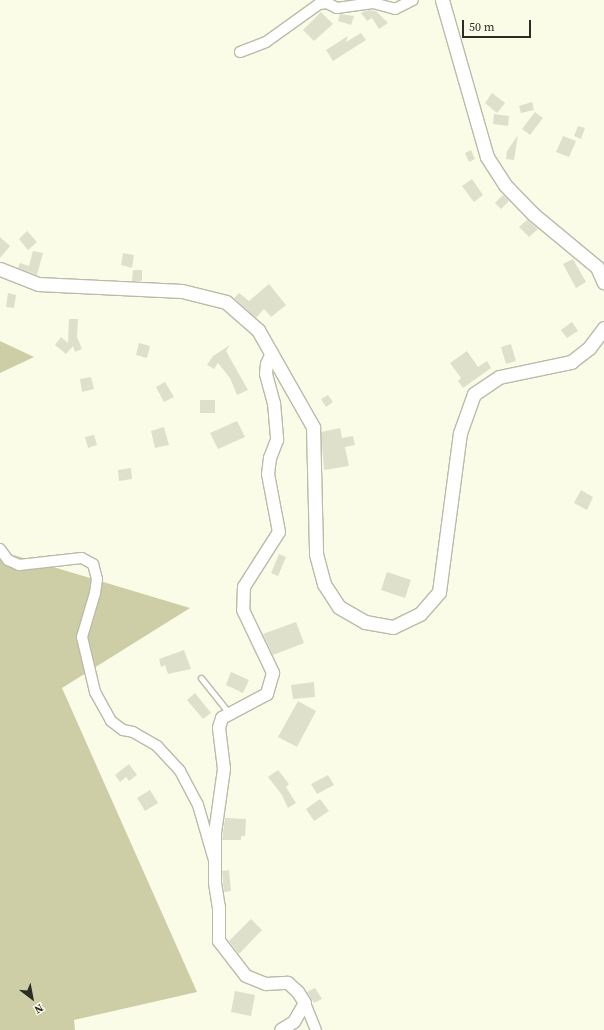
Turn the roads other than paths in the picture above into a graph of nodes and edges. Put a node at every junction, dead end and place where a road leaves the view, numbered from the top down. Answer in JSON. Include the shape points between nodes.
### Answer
{"nodes":[{"id":1,"x":413,"y":0,"type":"edge"},
{"id":2,"x":442,"y":0,"type":"edge"},
{"id":3,"x":240,"y":52,"type":"dead end"},
{"id":4,"x":0,"y":269,"type":"edge"},
{"id":5,"x":604,"y":283,"type":"edge"},
{"id":6,"x":604,"y":328,"type":"edge"},
{"id":7,"x":272,"y":353,"type":"junction"},
{"id":8,"x":0,"y":549,"type":"edge"},
{"id":9,"x":201,"y":678,"type":"dead end"},
{"id":10,"x":229,"y":714,"type":"junction"},
{"id":11,"x":216,"y":865,"type":"junction"},
{"id":12,"x":305,"y":1003,"type":"junction"},
{"id":13,"x":281,"y":1030,"type":"edge"},
{"id":14,"x":316,"y":1030,"type":"edge"}],
"edges":[{"from":1,"to":3,"type":"street","via":[[395,8],[373,3],[337,8],[319,4],[266,42]]},
{"from":2,"to":5,"type":"main road","via":[[488,157],[505,185],[533,214],[598,267]]},
{"from":4,"to":7,"type":"main road","via":[[38,284],[182,291],[226,302],[258,330]]},
{"from":6,"to":7,"type":"main road","via":[[589,348],[570,362],[499,377],[474,394],[460,433],[439,592],[420,614],[393,627],[365,622],[338,607],[324,584],[316,554],[313,427]]},
{"from":7,"to":10,"type":"street","via":[[266,374],[274,403],[277,440],[270,458],[268,474],[279,532],[244,587],[243,610],[273,673],[267,694]]},
{"from":8,"to":11,"type":"street","via":[[8,560],[19,565],[82,558],[93,564],[97,579],[95,593],[82,637],[95,692],[111,720],[123,730],[133,732],[157,746],[180,771],[198,805]]},
{"from":9,"to":10,"type":"lane"},
{"from":10,"to":11,"type":"street","via":[[222,718],[219,728],[224,769],[215,833]]},
{"from":11,"to":12,"type":"street","via":[[214,883],[219,907],[219,941],[246,976],[266,984],[288,983]]},
{"from":12,"to":13,"type":"street","via":[[294,1022]]},
{"from":12,"to":14,"type":"street"}]}
